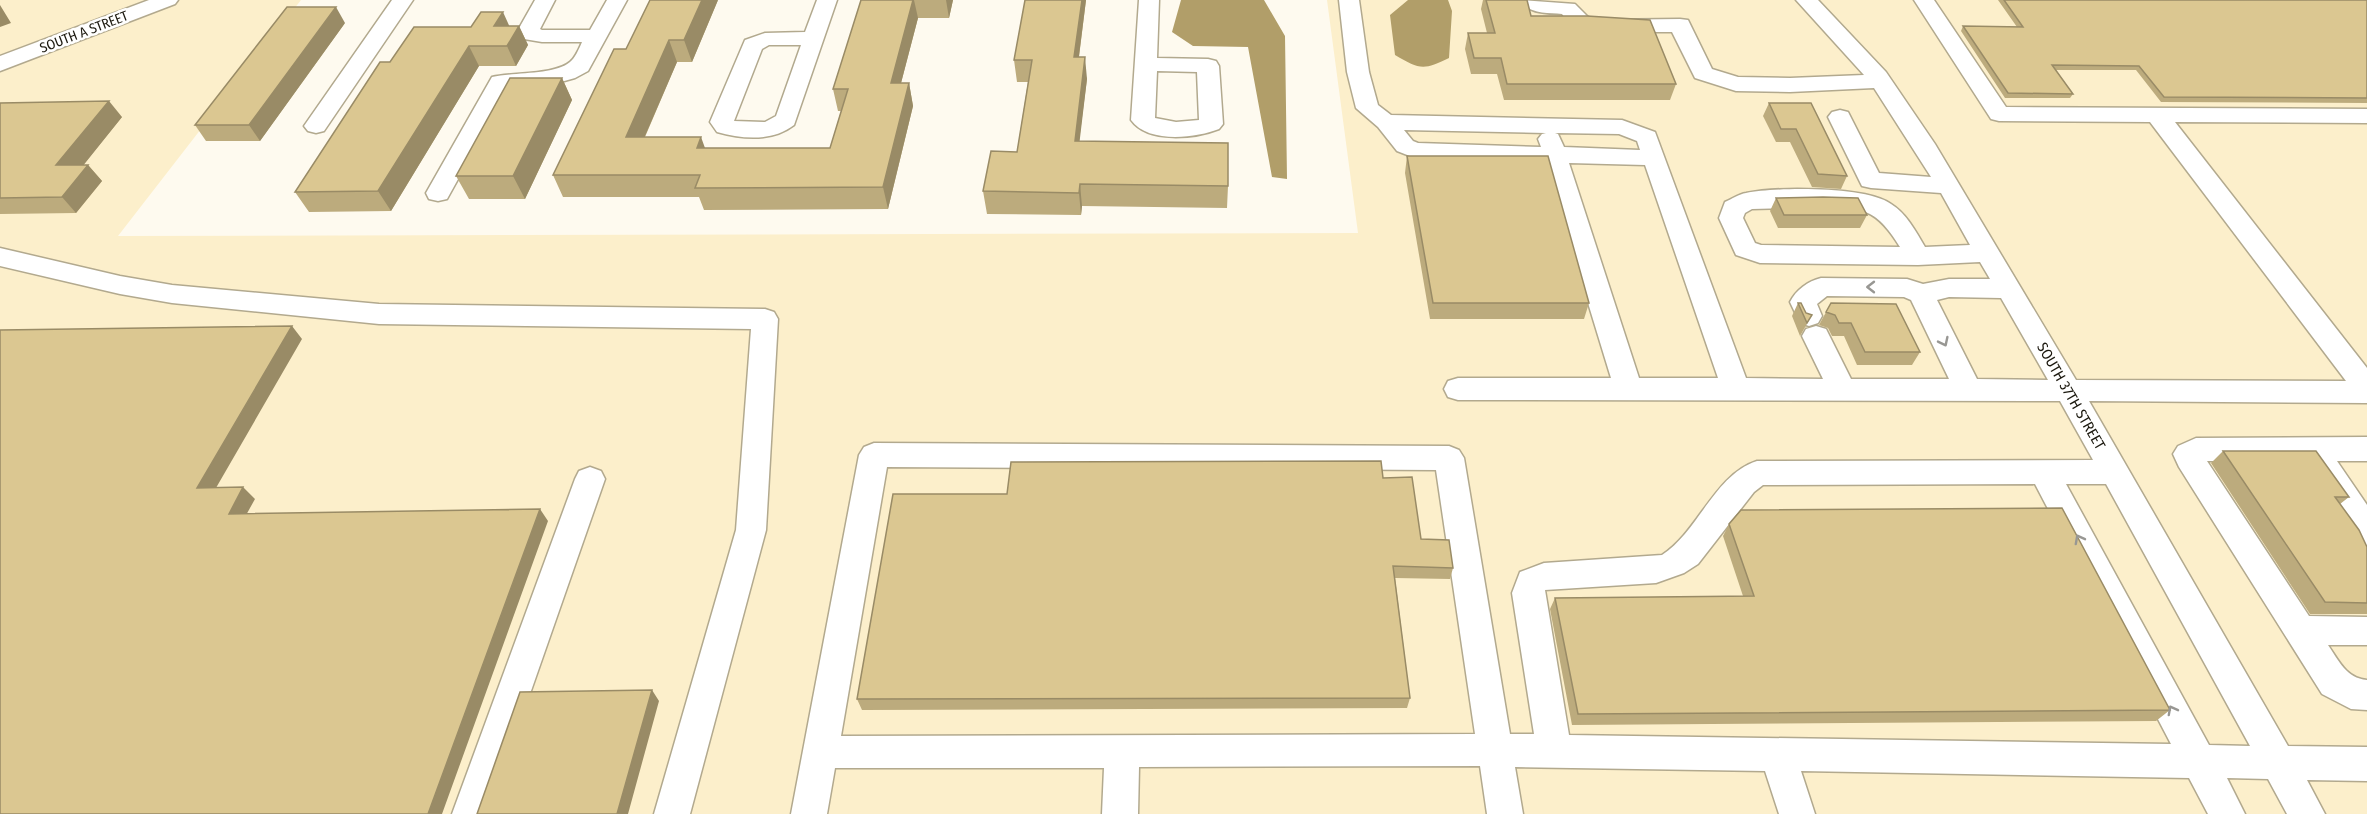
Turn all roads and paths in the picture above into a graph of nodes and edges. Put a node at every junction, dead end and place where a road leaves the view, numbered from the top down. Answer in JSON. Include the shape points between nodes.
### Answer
{"nodes":[{"id":1,"x":168,"y":0,"type":"edge"},
{"id":2,"x":403,"y":0,"type":"edge"},
{"id":3,"x":545,"y":0,"type":"edge"},
{"id":4,"x":617,"y":0,"type":"edge"},
{"id":5,"x":827,"y":0,"type":"edge"},
{"id":6,"x":1149,"y":0,"type":"edge"},
{"id":7,"x":1349,"y":0,"type":"edge"},
{"id":8,"x":1529,"y":0,"type":"edge"},
{"id":9,"x":1806,"y":0,"type":"edge"},
{"id":10,"x":1924,"y":0,"type":"edge"},
{"id":11,"x":596,"y":36,"type":"junction"},
{"id":12,"x":814,"y":38,"type":"junction"},
{"id":13,"x":0,"y":64,"type":"edge"},
{"id":14,"x":1146,"y":64,"type":"dead end"},
{"id":15,"x":1881,"y":81,"type":"junction"},
{"id":16,"x":2157,"y":115,"type":"junction"},
{"id":17,"x":1840,"y":117,"type":"dead end"},
{"id":18,"x":2363,"y":120,"type":"edge"},
{"id":19,"x":1386,"y":122,"type":"junction"},
{"id":20,"x":316,"y":126,"type":"dead end"},
{"id":21,"x":1546,"y":126,"type":"junction"},
{"id":22,"x":1555,"y":156,"type":"junction"},
{"id":23,"x":1654,"y":158,"type":"junction"},
{"id":24,"x":1949,"y":186,"type":"junction"},
{"id":25,"x":438,"y":193,"type":"dead end"},
{"id":26,"x":1988,"y":252,"type":"junction"},
{"id":27,"x":1918,"y":256,"type":"junction"},
{"id":28,"x":0,"y":257,"type":"edge"},
{"id":29,"x":2009,"y":289,"type":"junction"},
{"id":30,"x":1921,"y":294,"type":"junction"},
{"id":31,"x":1840,"y":388,"type":"junction"},
{"id":32,"x":1458,"y":389,"type":"dead end"},
{"id":33,"x":1628,"y":389,"type":"junction"},
{"id":34,"x":1736,"y":389,"type":"junction"},
{"id":35,"x":1968,"y":390,"type":"junction"},
{"id":36,"x":2367,"y":390,"type":"edge"},
{"id":37,"x":2069,"y":392,"type":"junction"},
{"id":38,"x":2312,"y":449,"type":"junction"},
{"id":39,"x":2367,"y":449,"type":"edge"},
{"id":40,"x":2044,"y":472,"type":"junction"},
{"id":41,"x":2115,"y":472,"type":"junction"},
{"id":42,"x":590,"y":479,"type":"dead end"},
{"id":43,"x":2359,"y":504,"type":"edge"},
{"id":44,"x":2367,"y":552,"type":"edge"},
{"id":45,"x":2300,"y":630,"type":"junction"},
{"id":46,"x":2367,"y":631,"type":"edge"},
{"id":47,"x":2367,"y":695,"type":"edge"},
{"id":48,"x":1495,"y":750,"type":"junction"},
{"id":49,"x":1122,"y":751,"type":"junction"},
{"id":50,"x":1554,"y":751,"type":"junction"},
{"id":51,"x":822,"y":752,"type":"junction"},
{"id":52,"x":1778,"y":755,"type":"junction"},
{"id":53,"x":2199,"y":762,"type":"junction"},
{"id":54,"x":2278,"y":763,"type":"junction"},
{"id":55,"x":2367,"y":764,"type":"edge"},
{"id":56,"x":470,"y":814,"type":"edge"},
{"id":57,"x":672,"y":814,"type":"edge"},
{"id":58,"x":809,"y":814,"type":"edge"},
{"id":59,"x":1120,"y":814,"type":"edge"},
{"id":60,"x":1505,"y":814,"type":"edge"},
{"id":61,"x":1797,"y":814,"type":"edge"},
{"id":62,"x":2227,"y":814,"type":"edge"},
{"id":63,"x":2307,"y":814,"type":"edge"}],
"edges":[{"from":1,"to":13,"type":"street","name":"SOUTH A STREET"},
{"from":2,"to":20,"type":"street"},
{"from":3,"to":11,"type":"street","via":[[529,30],[532,34]]},
{"from":4,"to":11,"type":"street"},
{"from":5,"to":12,"type":"street"},
{"from":6,"to":14,"type":"street"},
{"from":7,"to":19,"type":"street","via":[[1367,108]]},
{"from":8,"to":15,"type":"street","via":[[1543,7],[1568,8],[1580,22],[1594,26],[1680,26],[1703,73],[1736,84]]},
{"from":9,"to":15,"type":"street","name":"SOUTH 37TH STREET"},
{"from":10,"to":16,"type":"street","via":[[1999,114]]},
{"from":11,"to":25,"type":"street","via":[[580,66],[567,73],[500,82]]},
{"from":12,"to":12,"type":"street","via":[[782,125],[724,127],[722,122],[753,45],[765,39]]},
{"from":15,"to":24,"type":"street","name":"SOUTH 37TH STREET"},
{"from":16,"to":18,"type":"street"},
{"from":16,"to":36,"type":"street"},
{"from":17,"to":24,"type":"street","via":[[1871,180]]},
{"from":19,"to":21,"type":"street"},
{"from":19,"to":22,"type":"street","via":[[1405,146],[1415,150]]},
{"from":21,"to":22,"type":"street"},
{"from":21,"to":23,"type":"street","via":[[1622,128],[1647,137]]},
{"from":22,"to":23,"type":"street"},
{"from":22,"to":33,"type":"street"},
{"from":23,"to":34,"type":"street"},
{"from":24,"to":26,"type":"street","name":"SOUTH 37TH STREET"},
{"from":26,"to":27,"type":"street"},
{"from":26,"to":29,"type":"street","name":"SOUTH 37TH STREET"},
{"from":27,"to":27,"type":"street","via":[[1760,254],[1745,249],[1731,218],[1734,208],[1747,201],[1858,201],[1880,207],[1897,223]]},
{"from":28,"to":57,"type":"street","via":[[172,294],[379,314],[765,319],[751,530]]},
{"from":29,"to":30,"type":"street","via":[[1949,288]]},
{"from":29,"to":37,"type":"street","name":"SOUTH 37TH STREET"},
{"from":30,"to":31,"type":"street","one_way":true,"via":[[1907,288],[1821,287],[1803,302]]},
{"from":30,"to":35,"type":"street","one_way":true},
{"from":31,"to":34,"type":"street"},
{"from":31,"to":35,"type":"street"},
{"from":32,"to":33,"type":"street"},
{"from":33,"to":34,"type":"street"},
{"from":35,"to":37,"type":"street"},
{"from":36,"to":37,"type":"street"},
{"from":37,"to":41,"type":"street","name":"SOUTH 37TH STREET"},
{"from":38,"to":39,"type":"street"},
{"from":38,"to":43,"type":"street"},
{"from":38,"to":45,"type":"street","via":[[2196,450],[2188,454]]},
{"from":40,"to":41,"type":"street"},
{"from":40,"to":50,"type":"street","via":[[1757,473],[1743,483],[1687,555],[1673,564],[1656,570],[1544,576],[1531,582],[1528,593]]},
{"from":53,"to":40,"type":"street","one_way":true},
{"from":41,"to":54,"type":"street","name":"SOUTH 37TH STREET"},
{"from":42,"to":56,"type":"street"},
{"from":43,"to":44,"type":"street"},
{"from":45,"to":46,"type":"street"},
{"from":45,"to":47,"type":"street","via":[[2334,683],[2351,694]]},
{"from":48,"to":49,"type":"street"},
{"from":48,"to":50,"type":"street"},
{"from":48,"to":51,"type":"street","via":[[1449,458],[874,455]]},
{"from":48,"to":60,"type":"street"},
{"from":49,"to":51,"type":"street"},
{"from":49,"to":59,"type":"street"},
{"from":50,"to":52,"type":"street"},
{"from":51,"to":58,"type":"street"},
{"from":52,"to":53,"type":"street"},
{"from":52,"to":61,"type":"street"},
{"from":53,"to":54,"type":"street"},
{"from":53,"to":62,"type":"street"},
{"from":54,"to":55,"type":"street"},
{"from":54,"to":63,"type":"street","name":"SOUTH 37TH STREET"}]}
